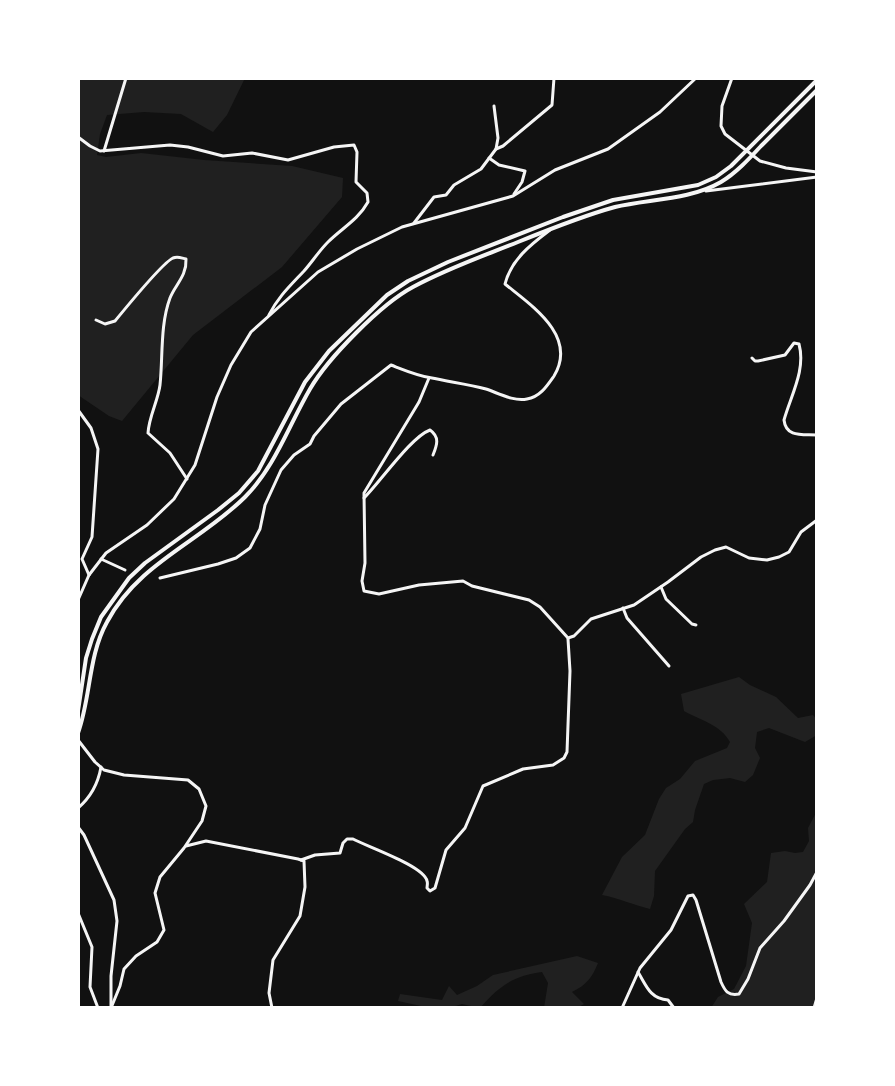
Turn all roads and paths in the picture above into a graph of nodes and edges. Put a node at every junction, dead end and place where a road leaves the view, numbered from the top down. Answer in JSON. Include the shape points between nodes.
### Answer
{"nodes":[{"id":1,"x":126,"y":78,"type":"edge"},
{"id":2,"x":554,"y":78,"type":"edge"},
{"id":3,"x":696,"y":78,"type":"edge"},
{"id":4,"x":732,"y":78,"type":"edge"},
{"id":5,"x":817,"y":80,"type":"edge"},
{"id":6,"x":817,"y":90,"type":"edge"},
{"id":7,"x":494,"y":106,"type":"dead end"},
{"id":8,"x":78,"y":137,"type":"edge"},
{"id":9,"x":496,"y":149,"type":"junction"},
{"id":10,"x":104,"y":151,"type":"junction"},
{"id":11,"x":489,"y":158,"type":"junction"},
{"id":12,"x":817,"y":174,"type":"edge"},
{"id":13,"x":698,"y":192,"type":"junction"},
{"id":14,"x":513,"y":196,"type":"junction"},
{"id":15,"x":413,"y":225,"type":"junction"},
{"id":16,"x":552,"y":229,"type":"junction"},
{"id":17,"x":269,"y":315,"type":"junction"},
{"id":18,"x":96,"y":320,"type":"dead end"},
{"id":19,"x":752,"y":358,"type":"dead end"},
{"id":20,"x":429,"y":378,"type":"junction"},
{"id":21,"x":78,"y":410,"type":"edge"},
{"id":22,"x":817,"y":435,"type":"edge"},
{"id":23,"x":433,"y":455,"type":"dead end"},
{"id":24,"x":187,"y":479,"type":"junction"},
{"id":25,"x":364,"y":498,"type":"junction"},
{"id":26,"x":817,"y":520,"type":"edge"},
{"id":27,"x":101,"y":559,"type":"junction"},
{"id":28,"x":125,"y":570,"type":"dead end"},
{"id":29,"x":89,"y":575,"type":"junction"},
{"id":30,"x":160,"y":578,"type":"dead end"},
{"id":31,"x":661,"y":587,"type":"junction"},
{"id":32,"x":78,"y":598,"type":"edge"},
{"id":33,"x":623,"y":608,"type":"junction"},
{"id":34,"x":696,"y":625,"type":"dead end"},
{"id":35,"x":568,"y":638,"type":"junction"},
{"id":36,"x":669,"y":666,"type":"dead end"},
{"id":37,"x":78,"y":711,"type":"edge"},
{"id":38,"x":78,"y":733,"type":"edge"},
{"id":39,"x":78,"y":740,"type":"edge"},
{"id":40,"x":101,"y":767,"type":"junction"},
{"id":41,"x":78,"y":808,"type":"edge"},
{"id":42,"x":78,"y":827,"type":"edge"},
{"id":43,"x":185,"y":847,"type":"junction"},
{"id":44,"x":301,"y":860,"type":"junction"},
{"id":45,"x":817,"y":872,"type":"edge"},
{"id":46,"x":78,"y":913,"type":"edge"},
{"id":47,"x":638,"y":972,"type":"junction"},
{"id":48,"x":817,"y":998,"type":"edge"},
{"id":49,"x":98,"y":1008,"type":"edge"},
{"id":50,"x":111,"y":1008,"type":"edge"},
{"id":51,"x":272,"y":1008,"type":"edge"},
{"id":52,"x":622,"y":1008,"type":"edge"},
{"id":53,"x":674,"y":1008,"type":"edge"},
{"id":54,"x":814,"y":1008,"type":"edge"}],
"edges":[{"from":1,"to":10,"type":"street"},
{"from":2,"to":9,"type":"street","via":[[552,105]]},
{"from":3,"to":14,"type":"street","via":[[608,149],[555,170]]},
{"from":4,"to":12,"type":"street","via":[[722,106],[725,134],[760,161]]},
{"from":5,"to":37,"type":"main road","via":[[716,177],[563,217],[448,262],[387,295],[305,382],[258,471],[239,493],[129,578],[92,639]]},
{"from":6,"to":13,"type":"main road","via":[[736,171]]},
{"from":7,"to":9,"type":"street"},
{"from":8,"to":10,"type":"street"},
{"from":9,"to":11,"type":"street"},
{"from":10,"to":17,"type":"street","via":[[170,145],[223,156],[252,153],[288,160],[354,145],[356,182],[368,202],[286,288]]},
{"from":11,"to":14,"type":"street","via":[[525,171]]},
{"from":11,"to":15,"type":"street","via":[[446,195],[434,197]]},
{"from":12,"to":13,"type":"street"},
{"from":13,"to":16,"type":"main road","via":[[615,207]]},
{"from":14,"to":15,"type":"street"},
{"from":15,"to":17,"type":"street","via":[[318,272]]},
{"from":16,"to":20,"type":"street","via":[[508,271],[505,284],[557,333],[561,355],[543,392],[526,400]]},
{"from":16,"to":38,"type":"main road","via":[[412,288],[392,300],[334,356],[311,386],[264,475],[223,516],[149,569],[107,620]]},
{"from":17,"to":24,"type":"street","via":[[251,332],[231,365]]},
{"from":18,"to":24,"type":"street","via":[[115,321],[161,268],[174,257],[186,259],[185,272],[170,297],[148,433]]},
{"from":19,"to":22,"type":"street","via":[[785,355],[799,344],[800,376],[785,426],[798,435]]},
{"from":20,"to":25,"type":"street"},
{"from":20,"to":30,"type":"street","via":[[391,365],[341,404],[281,470],[250,548],[236,558]]},
{"from":21,"to":29,"type":"street","via":[[98,449],[92,537],[82,559]]},
{"from":23,"to":25,"type":"street","via":[[438,442],[430,430],[402,453]]},
{"from":24,"to":27,"type":"street","via":[[147,525]]},
{"from":25,"to":35,"type":"street","via":[[364,591],[379,594],[463,581],[529,600]]},
{"from":26,"to":31,"type":"street","via":[[779,557],[749,558],[726,547],[701,557]]},
{"from":27,"to":28,"type":"street"},
{"from":27,"to":29,"type":"street"},
{"from":29,"to":32,"type":"street"},
{"from":31,"to":33,"type":"street"},
{"from":31,"to":34,"type":"street","via":[[666,599]]},
{"from":33,"to":35,"type":"street","via":[[591,619]]},
{"from":33,"to":36,"type":"street"},
{"from":35,"to":44,"type":"street","via":[[564,758],[483,786],[465,828],[446,850],[435,888],[430,891],[424,875],[403,861],[353,839],[343,843],[340,853]]},
{"from":39,"to":40,"type":"street"},
{"from":40,"to":41,"type":"street","via":[[98,781]]},
{"from":40,"to":43,"type":"street","via":[[124,775],[188,780],[199,789],[206,806]]},
{"from":42,"to":50,"type":"street","via":[[114,900],[117,938]]},
{"from":43,"to":44,"type":"street","via":[[206,841]]},
{"from":43,"to":50,"type":"street","via":[[160,877],[155,893],[164,930],[124,969]]},
{"from":44,"to":51,"type":"street","via":[[306,868],[300,916],[273,960]]},
{"from":45,"to":47,"type":"street","via":[[760,948],[739,994],[726,992],[721,982],[693,895]]},
{"from":46,"to":49,"type":"street","via":[[92,947],[90,987]]},
{"from":47,"to":52,"type":"street"},
{"from":47,"to":53,"type":"street","via":[[651,994]]},
{"from":48,"to":54,"type":"street"}]}
